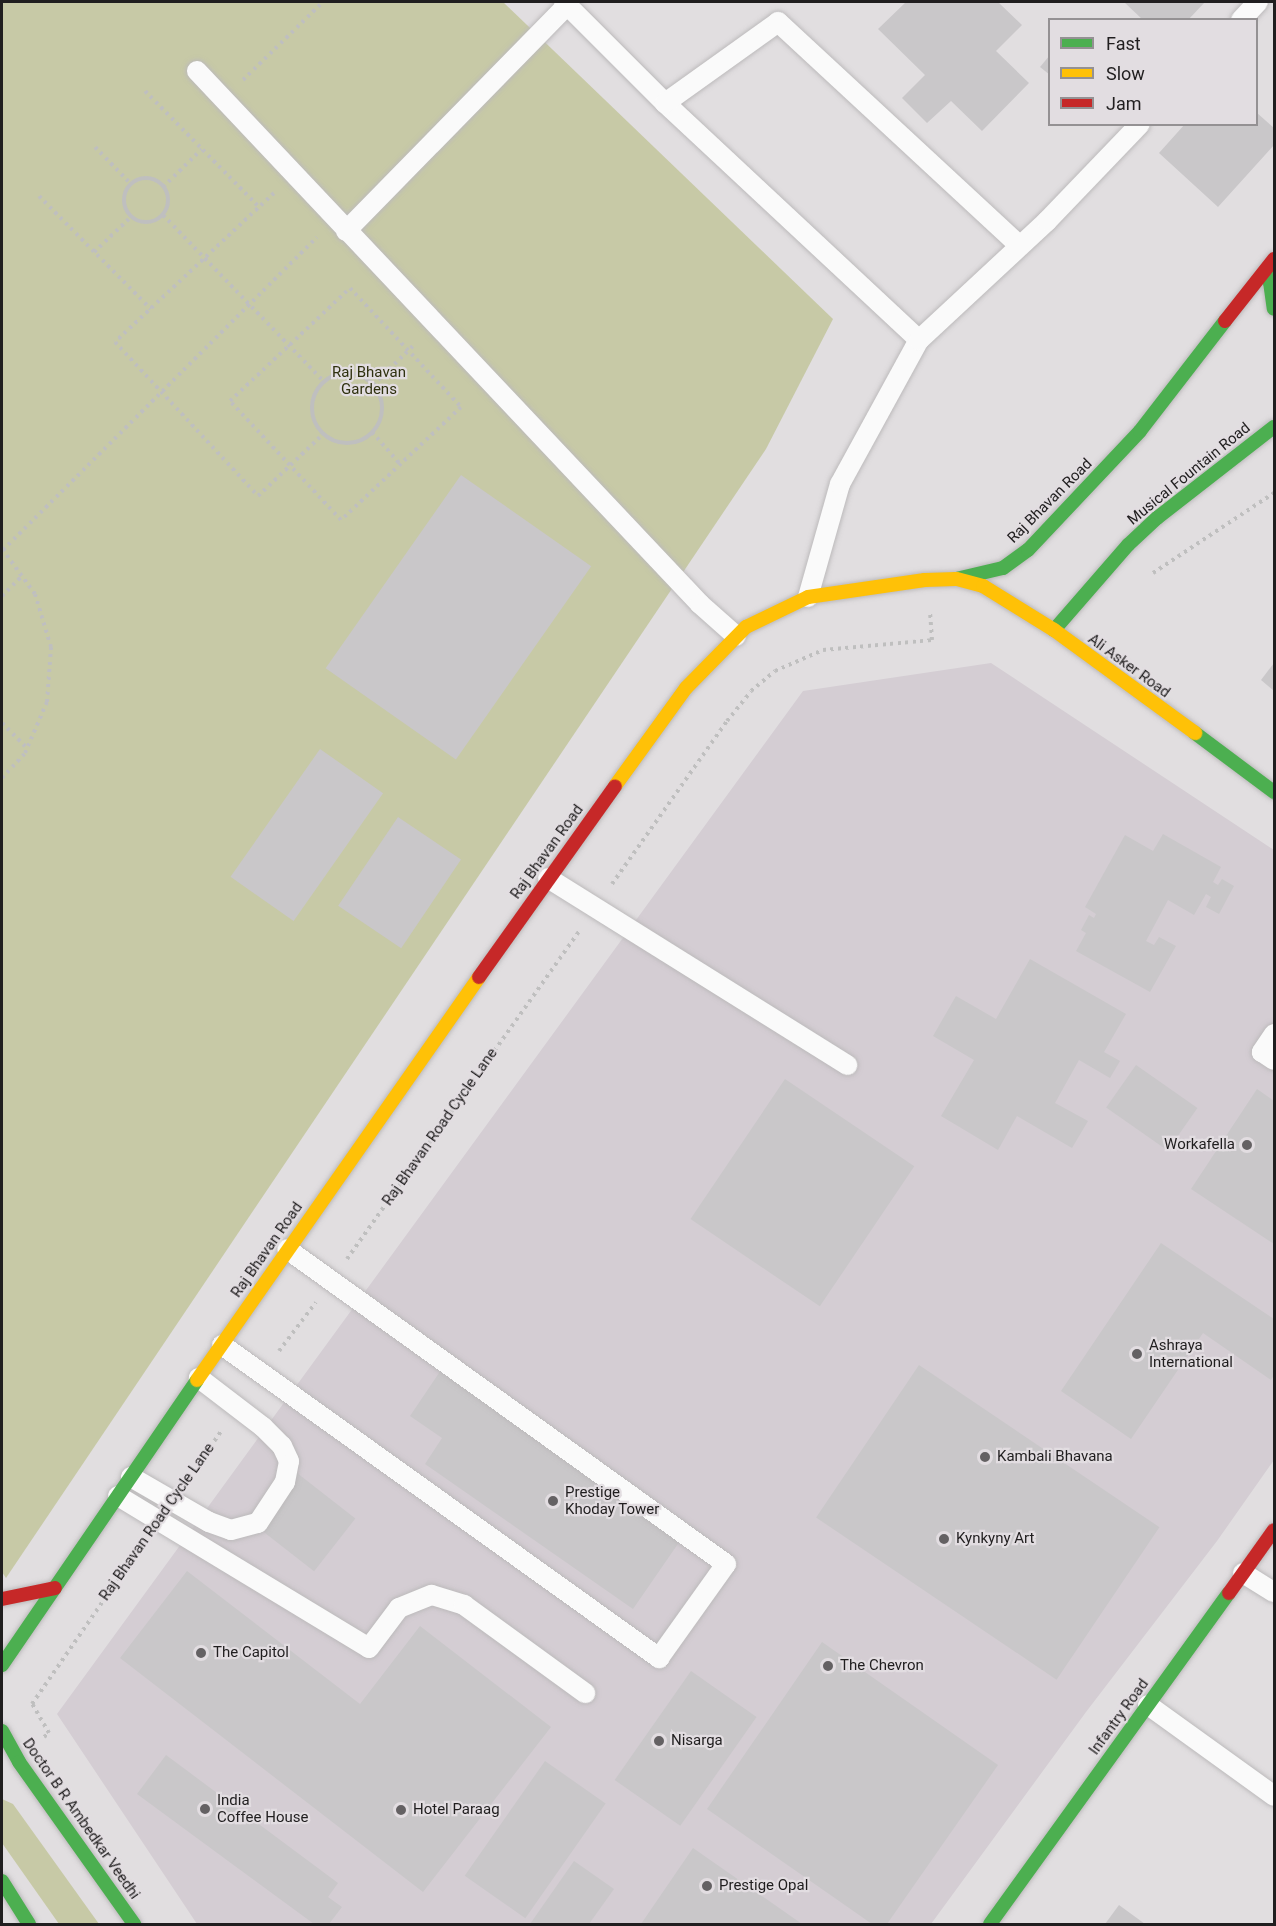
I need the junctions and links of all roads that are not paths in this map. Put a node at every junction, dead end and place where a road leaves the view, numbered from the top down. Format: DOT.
graph roads {
  1 [pos="1258,2"];
  2 [pos="566,3"];
  3 [pos="1243,18"];
  4 [pos="197,71"];
  5 [pos="665,103"];
  6 [pos="1138,126"];
  7 [pos="340,225"];
  8 [pos="1019,245"];
  9 [pos="1275,259"];
  10 [pos="1275,269"];
  11 [pos="1275,309"];
  12 [pos="920,340"];
  13 [pos="1275,427"];
  14 [pos="957,579"];
  15 [pos="807,597"];
  16 [pos="1054,630"];
  17 [pos="736,636"];
  18 [pos="1275,792"];
  19 [pos="548,878"];
  20 [pos="1275,1034"];
  21 [pos="1275,1060"];
  22 [pos="847,1065"];
  23 [pos="287,1249"];
  24 [pos="222,1345"];
  25 [pos="199,1378"];
  26 [pos="131,1477"];
  27 [pos="118,1496"];
  28 [pos="1275,1530"];
  29 [pos="1243,1574"];
  30 [pos="55,1588"];
  31 [pos="1275,1592"];
  32 [pos="2,1599"];
  33 [pos="2,1665"];
  34 [pos="585,1693"];
  35 [pos="1148,1705"];
  36 [pos="2,1731"];
  37 [pos="1275,1796"];
  38 [pos="2,1881"];
  39 [pos="29,1924"];
  40 [pos="134,1924"];
  41 [pos="990,1924"];
  1 -- 3 [label="lane"];
  2 -- 5 [label="lane"];
  2 -- 7 [label="lane"];
  4 -- 7 [label="lane"];
  5 -- 8 [label="lane"];
  5 -- 12 [label="lane"];
  6 -- 8 [label="lane"];
  7 -- 17 [label="lane"];
  8 -- 12 [label="lane"];
  9 -- 14 [label="main road, Raj Bhavan Road"];
  10 -- 11 [label="main road"];
  12 -- 15 [label="lane"];
  13 -- 16 [label="main road, Musical Fountain Road"];
  14 -- 15 [label="main road, Raj Bhavan Road"];
  14 -- 16 [label="main road, Ali Asker Road"];
  15 -- 17 [label="main road, Raj Bhavan Road"];
  16 -- 18 [label="main road, Ali Asker Road"];
  17 -- 19 [label="main road, Raj Bhavan Road"];
  19 -- 22 [label="lane"];
  19 -- 23 [label="main road, Raj Bhavan Road"];
  20 -- 21 [label="lane"];
  23 -- 24 [label="main road, Raj Bhavan Road"];
  23 -- 24 [label="lane"];
  24 -- 25 [label="main road, Raj Bhavan Road"];
  25 -- 26 [label="main road, Raj Bhavan Road"];
  25 -- 26 [label="lane"];
  26 -- 27 [label="main road, Raj Bhavan Road"];
  27 -- 30 [label="main road, Raj Bhavan Road"];
  27 -- 34 [label="lane"];
  28 -- 29 [label="main road, Infantry Road"];
  29 -- 31 [label="lane"];
  29 -- 35 [label="main road, Infantry Road"];
  30 -- 32 [label="main road"];
  30 -- 33 [label="main road, Raj Bhavan Road"];
  35 -- 37 [label="lane"];
  35 -- 41 [label="main road, Infantry Road"];
  36 -- 40 [label="main road, Doctor B R Ambedkar Veedhi"];
  38 -- 39 [label="main road"];
}
